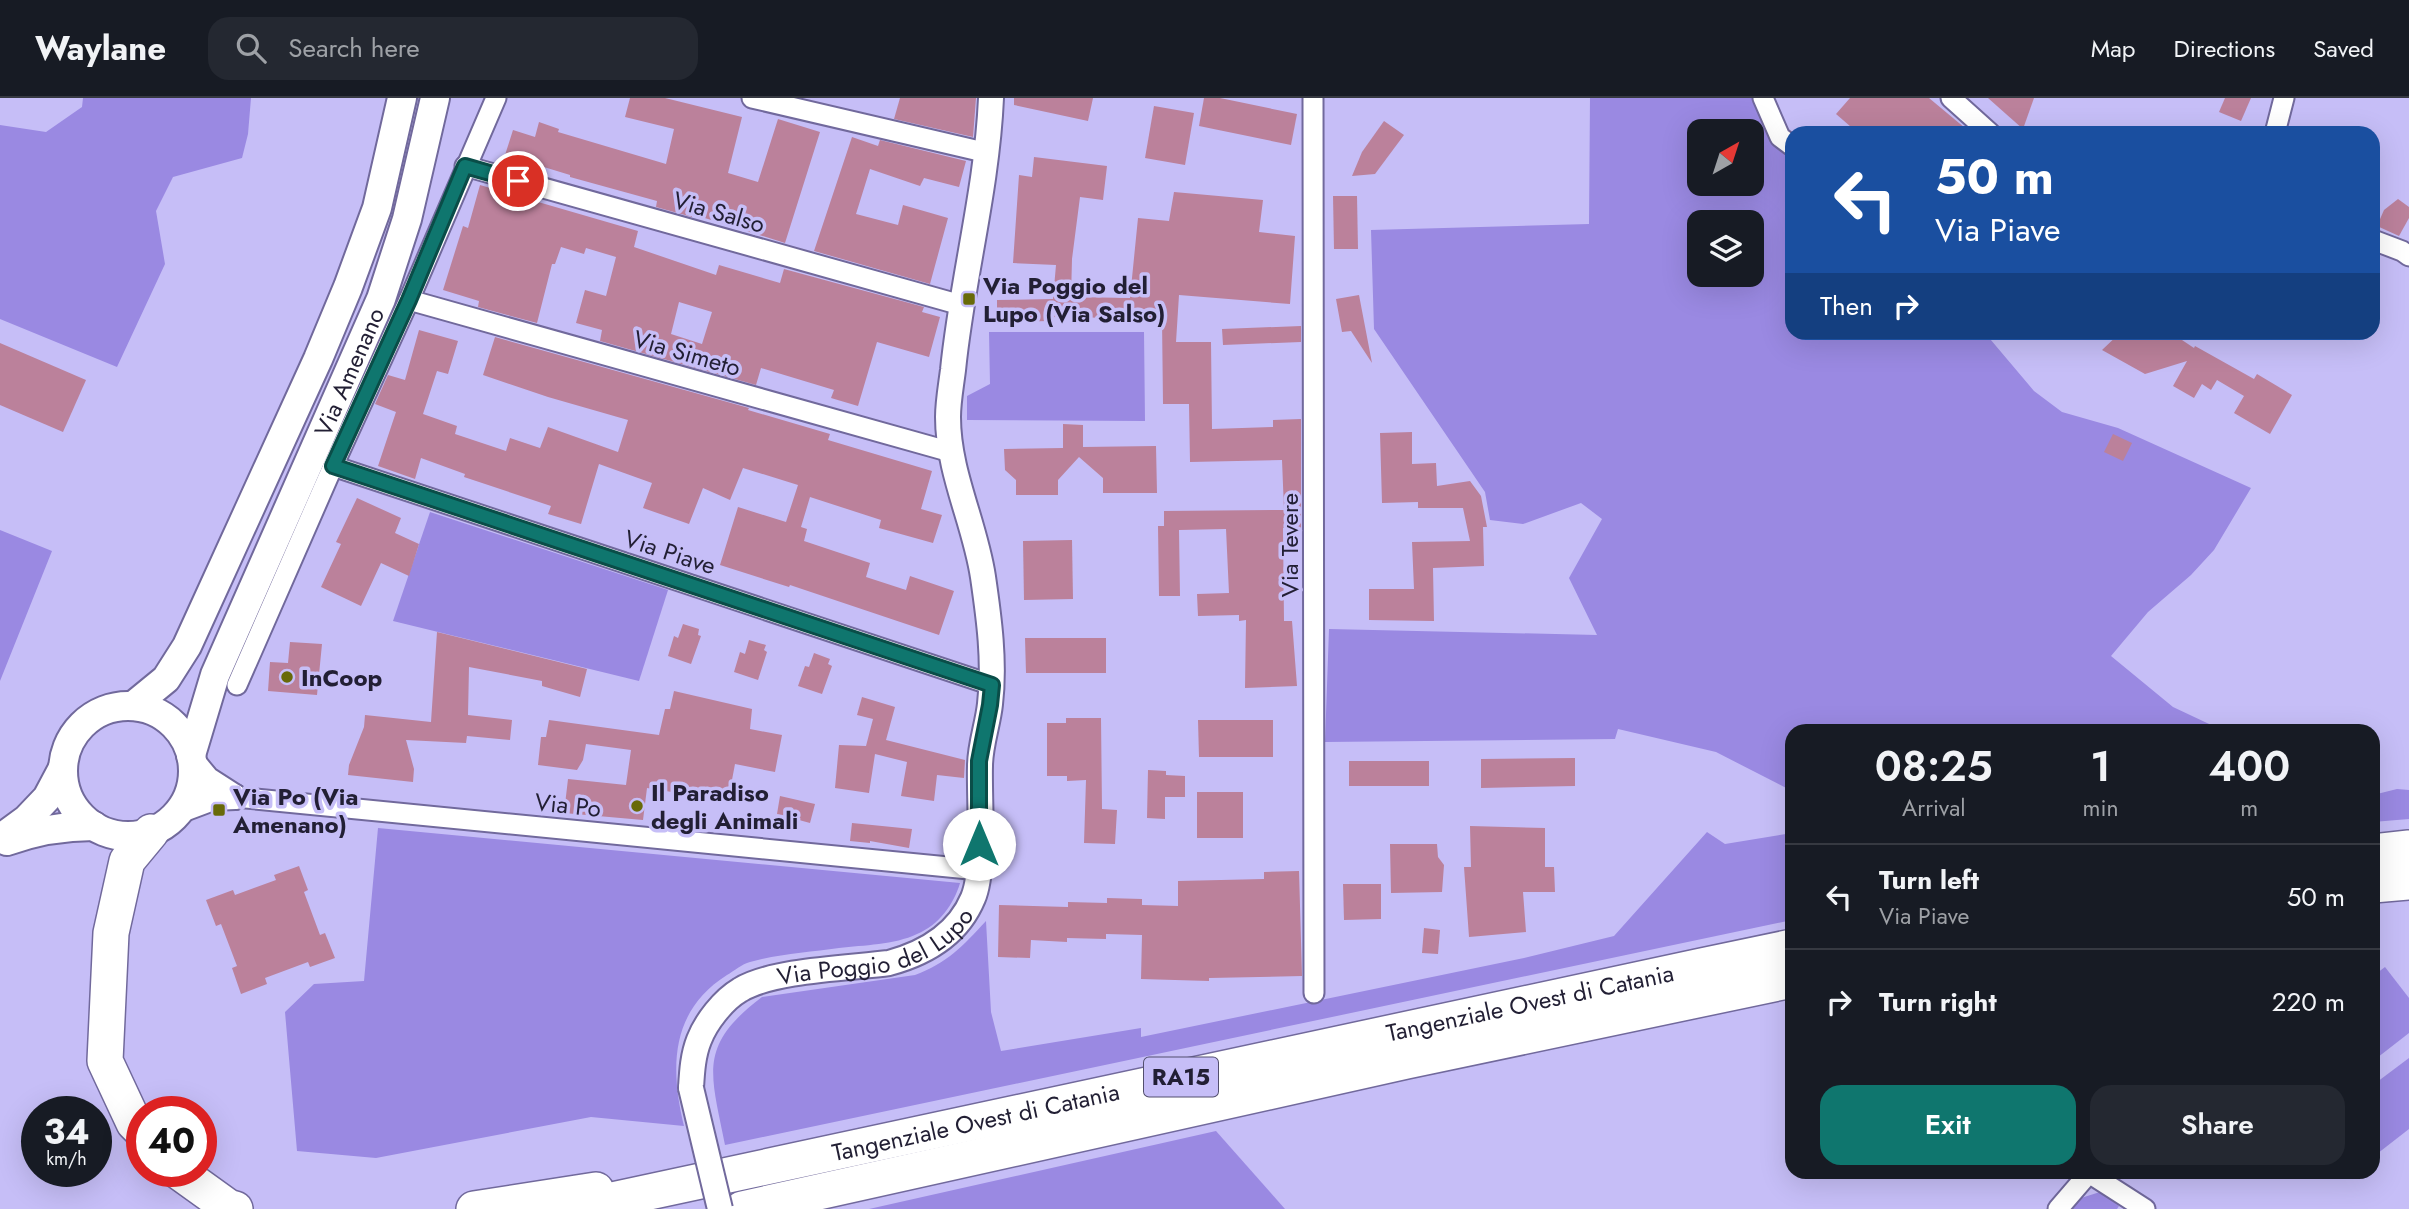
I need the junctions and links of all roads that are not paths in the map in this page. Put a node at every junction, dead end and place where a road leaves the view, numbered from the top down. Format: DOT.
graph roads {
  1 [pos="402,98"];
  2 [pos="435,98"];
  3 [pos="496,98"];
  4 [pos="752,98"];
  5 [pos="991,98"];
  6 [pos="1313,98"];
  7 [pos="1763,98"];
  8 [pos="1951,98"];
  9 [pos="2284,98"];
  10 [pos="1982,126"];
  11 [pos="2277,126"];
  12 [pos="1785,141"];
  13 [pos="988,153"];
  14 [pos="465,166"];
  15 [pos="2380,243"];
  16 [pos="2409,256"];
  17 [pos="409,300"];
  18 [pos="961,305"];
  19 [pos="951,452"];
  20 [pos="333,466"];
  21 [pos="237,685"];
  22 [pos="992,685"];
  23 [pos="133,706"];
  24 [pos="192,758"];
  25 [pos="63,768"];
  26 [pos="235,797"];
  27 [pos="181,810"];
  28 [pos="93,826"];
  29 [pos="151,832"];
  30 [pos="0,841"];
  31 [pos="2409,848"];
  32 [pos="2380,851"];
  33 [pos="979,870"];
  34 [pos="2409,882"];
  35 [pos="2380,884"];
  36 [pos="1785,948"];
  37 [pos="1785,981"];
  38 [pos="1314,993"];
  39 [pos="126,1106"];
  40 [pos="818,1156"];
  41 [pos="2084,1179"];
  42 [pos="2098,1179"];
  43 [pos="200,1187"];
  44 [pos="235,1209"];
  45 [pos="474,1209"];
  46 [pos="570,1209"];
  47 [pos="720,1209"];
  48 [pos="742,1209"];
  49 [pos="2058,1209"];
  50 [pos="2145,1209"];
  1 -- 23 [label="main road, Via Amenano"];
  2 -- 24 [label="main road, Via Amenano"];
  3 -- 14 [label="street"];
  4 -- 13 [label="street"];
  5 -- 13 [label="street, Via Poggio del Lupo"];
  6 -- 38 [label="street, Via Tevere"];
  7 -- 12 [label="street"];
  8 -- 10 [label="street"];
  9 -- 11 [label="street"];
  13 -- 18 [label="street, Via Poggio del Lupo"];
  14 -- 17 [label="street"];
  14 -- 18 [label="street, Via Salso"];
  15 -- 16 [label="street"];
  17 -- 19 [label="street, Via Simeto"];
  17 -- 20 [label="street"];
  18 -- 19 [label="street, Via Poggio del Lupo"];
  19 -- 22 [label="street, Via Poggio del Lupo"];
  20 -- 21 [label="street"];
  20 -- 22 [label="street, Via Piave"];
  22 -- 33 [label="street, Via Poggio del Lupo"];
  23 -- 24 [label="main road"];
  23 -- 25 [label="main road"];
  24 -- 26 [label="street"];
  24 -- 27 [label="main road"];
  25 -- 28 [label="main road"];
  25 -- 30 [label="main road"];
  26 -- 27 [label="street"];
  26 -- 33 [label="street, Via Po"];
  27 -- 29 [label="main road"];
  28 -- 29 [label="main road"];
  28 -- 30 [label="main road"];
  29 -- 39 [label="highway"];
  31 -- 32 [label="highway"];
  33 -- 47 [label="street, Via Poggio del Lupo, bridge"];
  34 -- 35 [label="highway"];
  36 -- 40 [label="highway, Tangenziale Ovest di Catania / RA15"];
  37 -- 48 [label="highway, Tangenziale Ovest di Catania / RA15"];
  40 -- 45 [label="highway"];
  40 -- 46 [label="highway, Tangenziale Ovest di Catania / RA15"];
  41 -- 49 [label="street"];
  42 -- 50 [label="street"];
  43 -- 44 [label="highway"];
}
